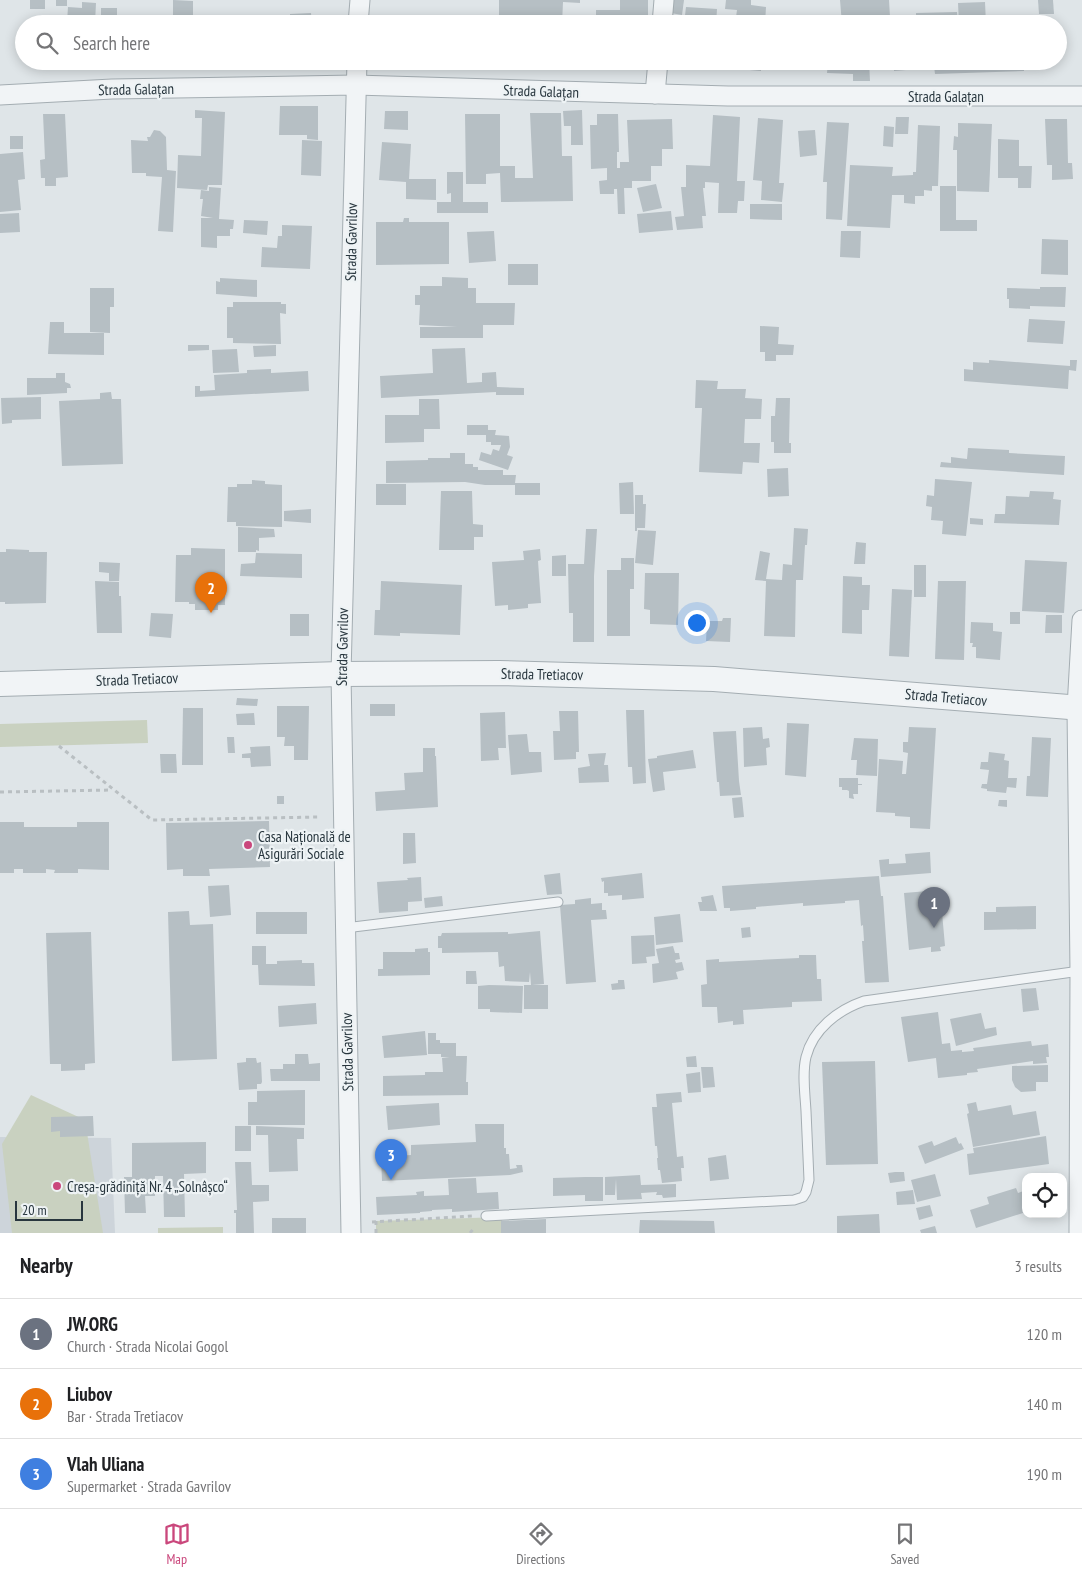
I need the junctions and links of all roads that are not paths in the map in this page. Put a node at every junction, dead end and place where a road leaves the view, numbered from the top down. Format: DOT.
graph roads {
  1 [pos="360,0"];
  2 [pos="664,0"];
  3 [pos="359,15"];
  4 [pos="663,15"];
  5 [pos="356,70"];
  6 [pos="657,70"];
  7 [pos="355,85"];
  8 [pos="655,94"];
  9 [pos="0,95"];
  10 [pos="1082,96"];
  11 [pos="1082,620"];
  12 [pos="341,674"];
  13 [pos="0,684"];
  14 [pos="1079,708"];
  15 [pos="558,902"];
  16 [pos="345,928"];
  17 [pos="1080,971"];
  18 [pos="486,1216"];
  19 [pos="350,1228"];
  20 [pos="1079,1233"];
  1 -- 3 [label="street"];
  2 -- 4 [label="street"];
  5 -- 7 [label="street, Strada Gavrilov"];
  6 -- 8 [label="street"];
  7 -- 8 [label="street, Strada Galațan"];
  7 -- 9 [label="street, Strada Galațan"];
  7 -- 12 [label="street, Strada Gavrilov"];
  8 -- 10 [label="street, Strada Galațan"];
  11 -- 14 [label="street"];
  12 -- 13 [label="street, Strada Tretiacov"];
  12 -- 14 [label="street, Strada Tretiacov"];
  12 -- 16 [label="street, Strada Gavrilov"];
  14 -- 17 [label="street"];
  15 -- 16 [label="lane"];
  16 -- 19 [label="street, Strada Gavrilov"];
  17 -- 18 [label="lane"];
  17 -- 20 [label="street"];
}
